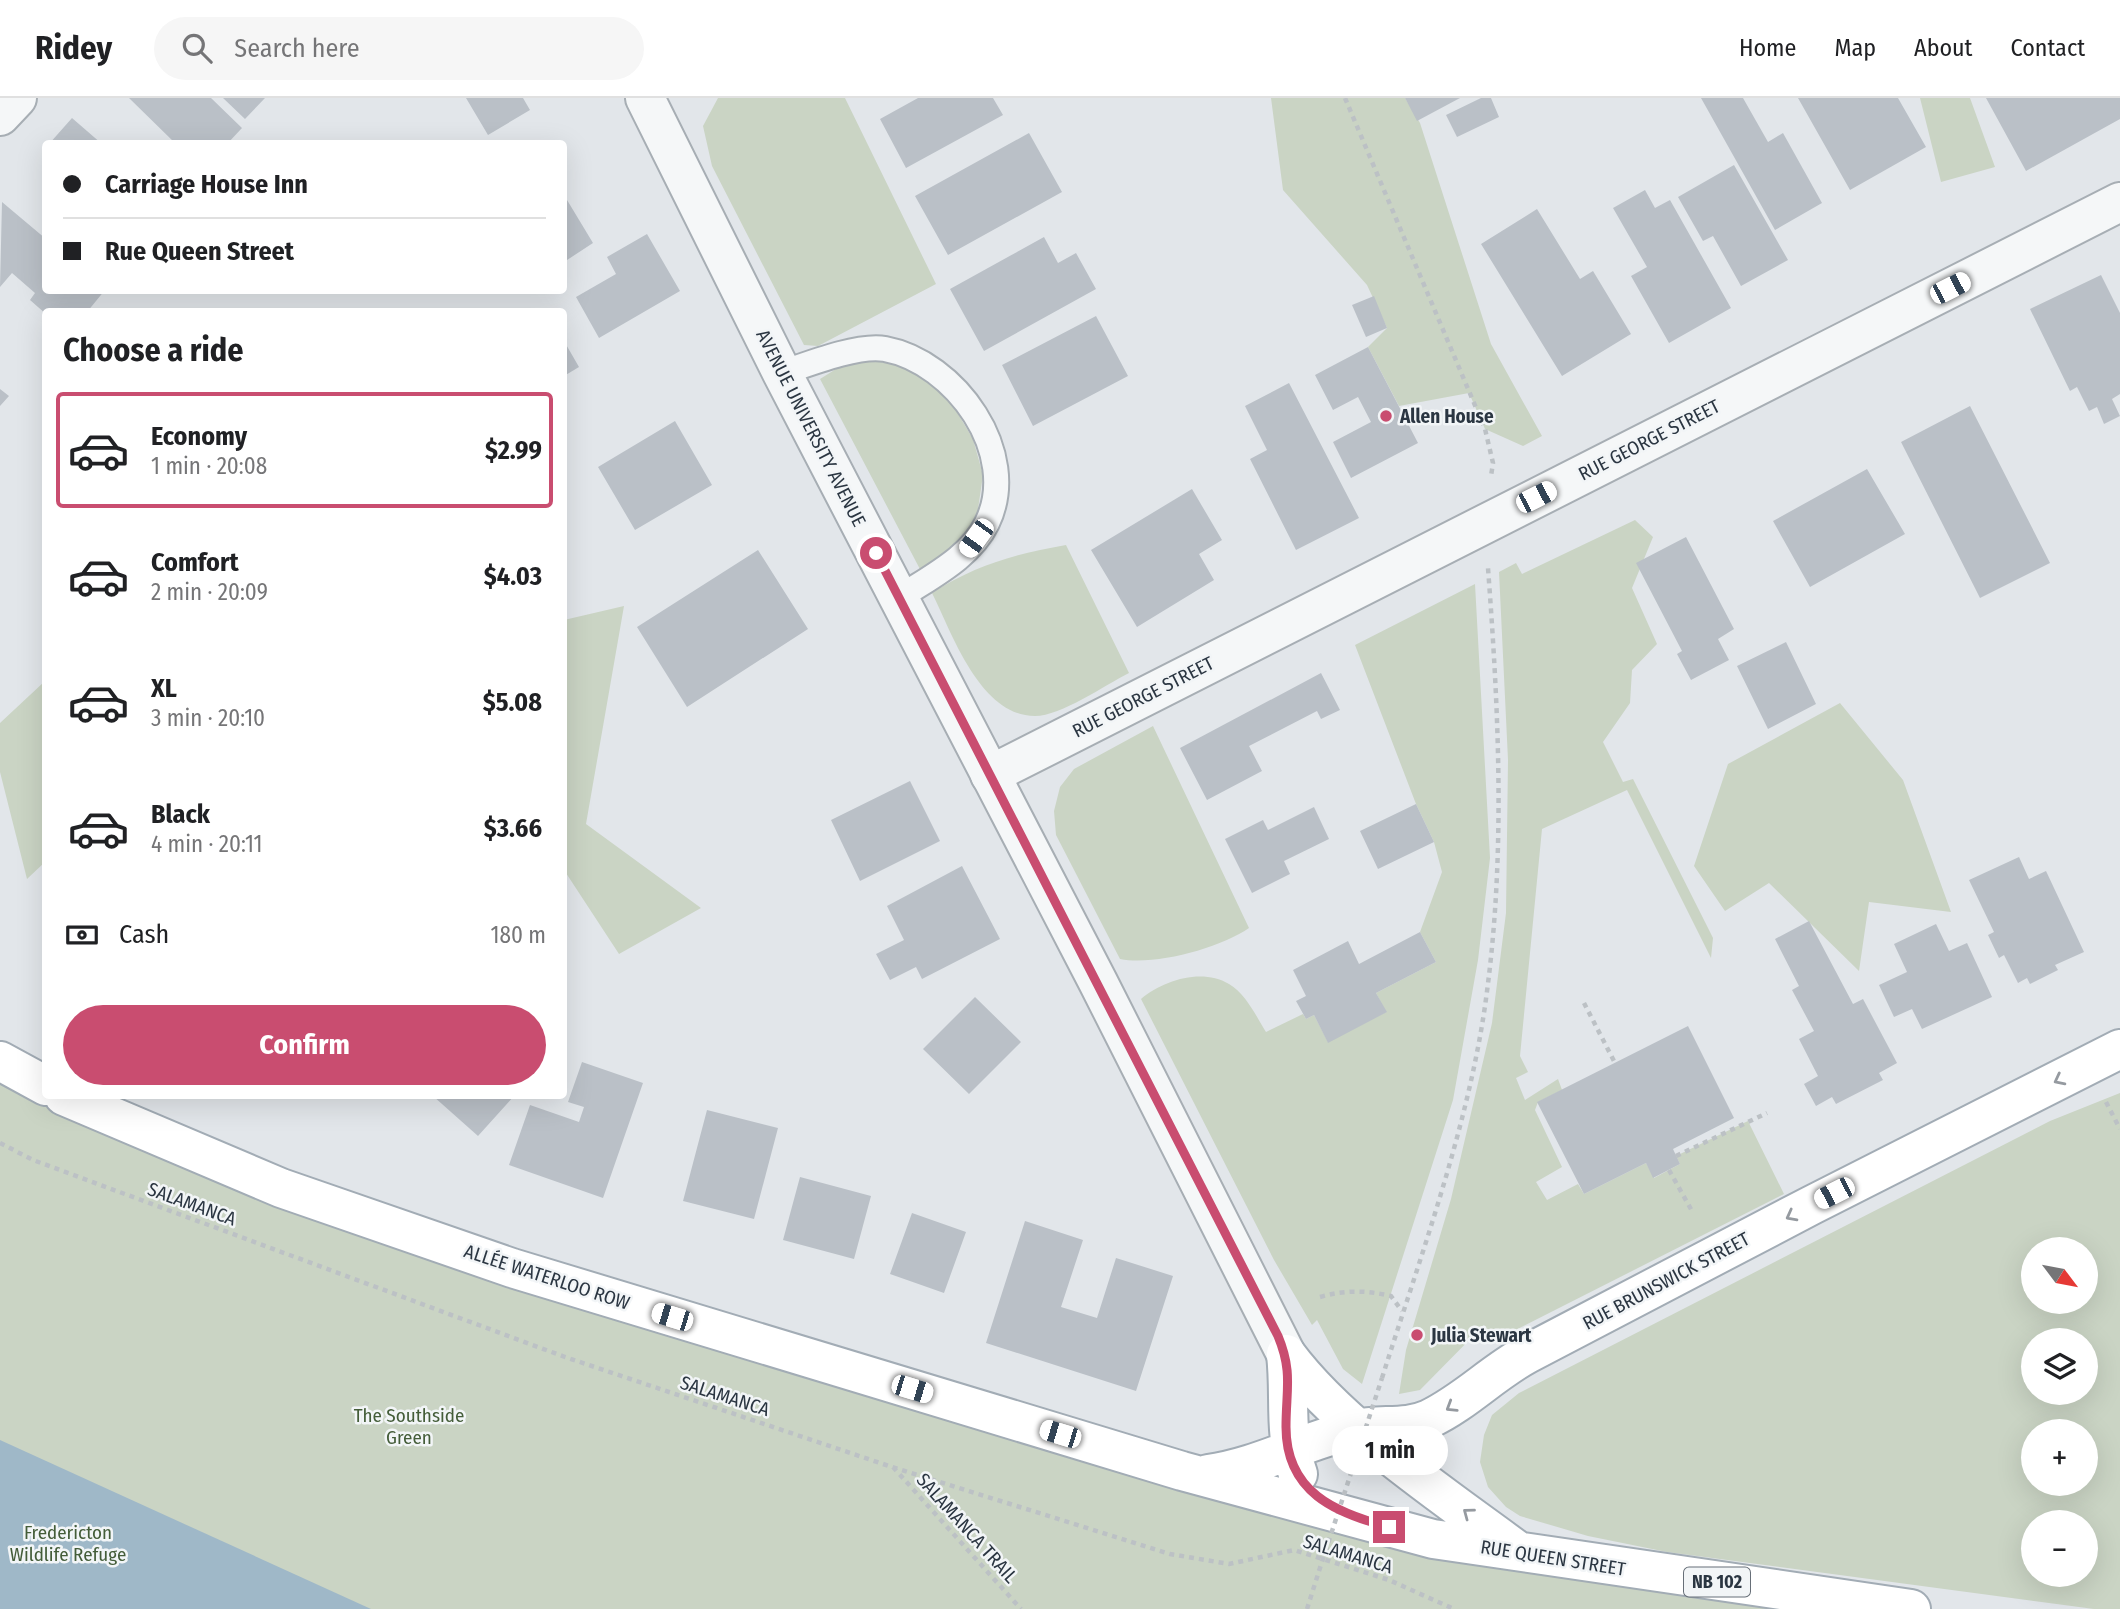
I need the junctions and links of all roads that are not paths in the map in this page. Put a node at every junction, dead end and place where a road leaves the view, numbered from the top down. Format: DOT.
graph roads {
  1 [pos="17,98"];
  2 [pos="645,98"];
  3 [pos="0,116"];
  4 [pos="2120,202"];
  5 [pos="782,373"];
  6 [pos="899,598"];
  7 [pos="990,775"];
  8 [pos="2120,1049"];
  9 [pos="0,1061"];
  10 [pos="42,1084"];
  11 [pos="71,1099"];
  12 [pos="1288,1372"];
  13 [pos="1359,1428"];
  14 [pos="1290,1452"];
  15 [pos="1203,1475"];
  16 [pos="1346,1516"];
  17 [pos="1522,1554"];
  18 [pos="1911,1609"];
  1 -- 3 [label="street"];
  2 -- 5 [label="street, AVENUE UNIVERSITY AVENUE"];
  4 -- 7 [label="street, RUE GEORGE STREET"];
  5 -- 6 [label="street, AVENUE UNIVERSITY AVENUE"];
  5 -- 6 [label="lane"];
  6 -- 7 [label="street, AVENUE UNIVERSITY AVENUE"];
  7 -- 12 [label="street, AVENUE UNIVERSITY AVENUE"];
  8 -- 13 [label="main road, RUE BRUNSWICK STREET / NB 102, one-way"];
  9 -- 10 [label="main road"];
  11 -- 15 [label="main road, ALLÉE WATERLOO ROW / NB 102"];
  12 -- 13 [label="main road"];
  12 -- 14 [label="main road"];
  12 -- 15 [label="main road"];
  13 -- 14 [label="main road, RUE BRUNSWICK STREET / NB 102"];
  17 -- 13 [label="main road, one-way"];
  14 -- 15 [label="main road, RUE BRUNSWICK STREET / NB 102"];
  14 -- 16 [label="main road"];
  15 -- 16 [label="main road, RUE QUEEN STREET / NB 102"];
  16 -- 17 [label="main road, RUE QUEEN STREET / NB 102"];
  17 -- 18 [label="main road, RUE QUEEN STREET / NB 102"];
}
